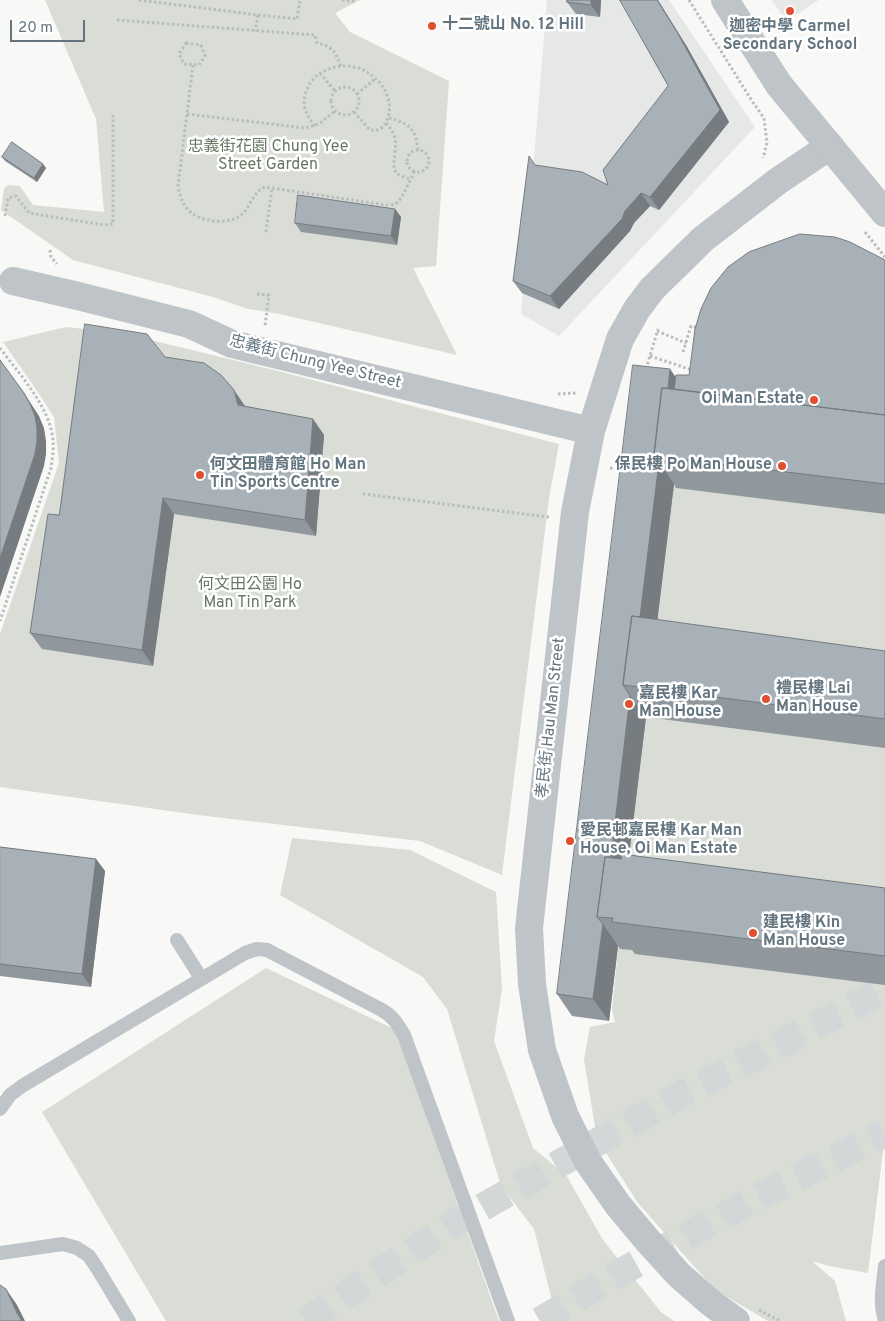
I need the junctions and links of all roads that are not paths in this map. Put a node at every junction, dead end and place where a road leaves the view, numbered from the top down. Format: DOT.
graph roads {
  1 [pos="724,0"];
  2 [pos="830,146"];
  3 [pos="885,213"];
  4 [pos="13,281"];
  5 [pos="590,431"];
  6 [pos="177,940"];
  7 [pos="201,978"];
  8 [pos="0,1109"];
  9 [pos="0,1253"];
  10 [pos="885,1266"];
  11 [pos="747,1315"];
  12 [pos="885,1320"];
  13 [pos="129,1321"];
  14 [pos="508,1321"];
  1 -- 2 [label="street"];
  2 -- 3 [label="street"];
  2 -- 5 [label="street, 孝民街 Hau Man Street"];
  4 -- 5 [label="street, 忠義街 Chung Yee Street"];
  5 -- 11 [label="street, 孝民街 Hau Man Street"];
  6 -- 7 [label="lane"];
  7 -- 8 [label="lane"];
  7 -- 14 [label="lane"];
  9 -- 13 [label="lane"];
  10 -- 12 [label="lane"];
}
